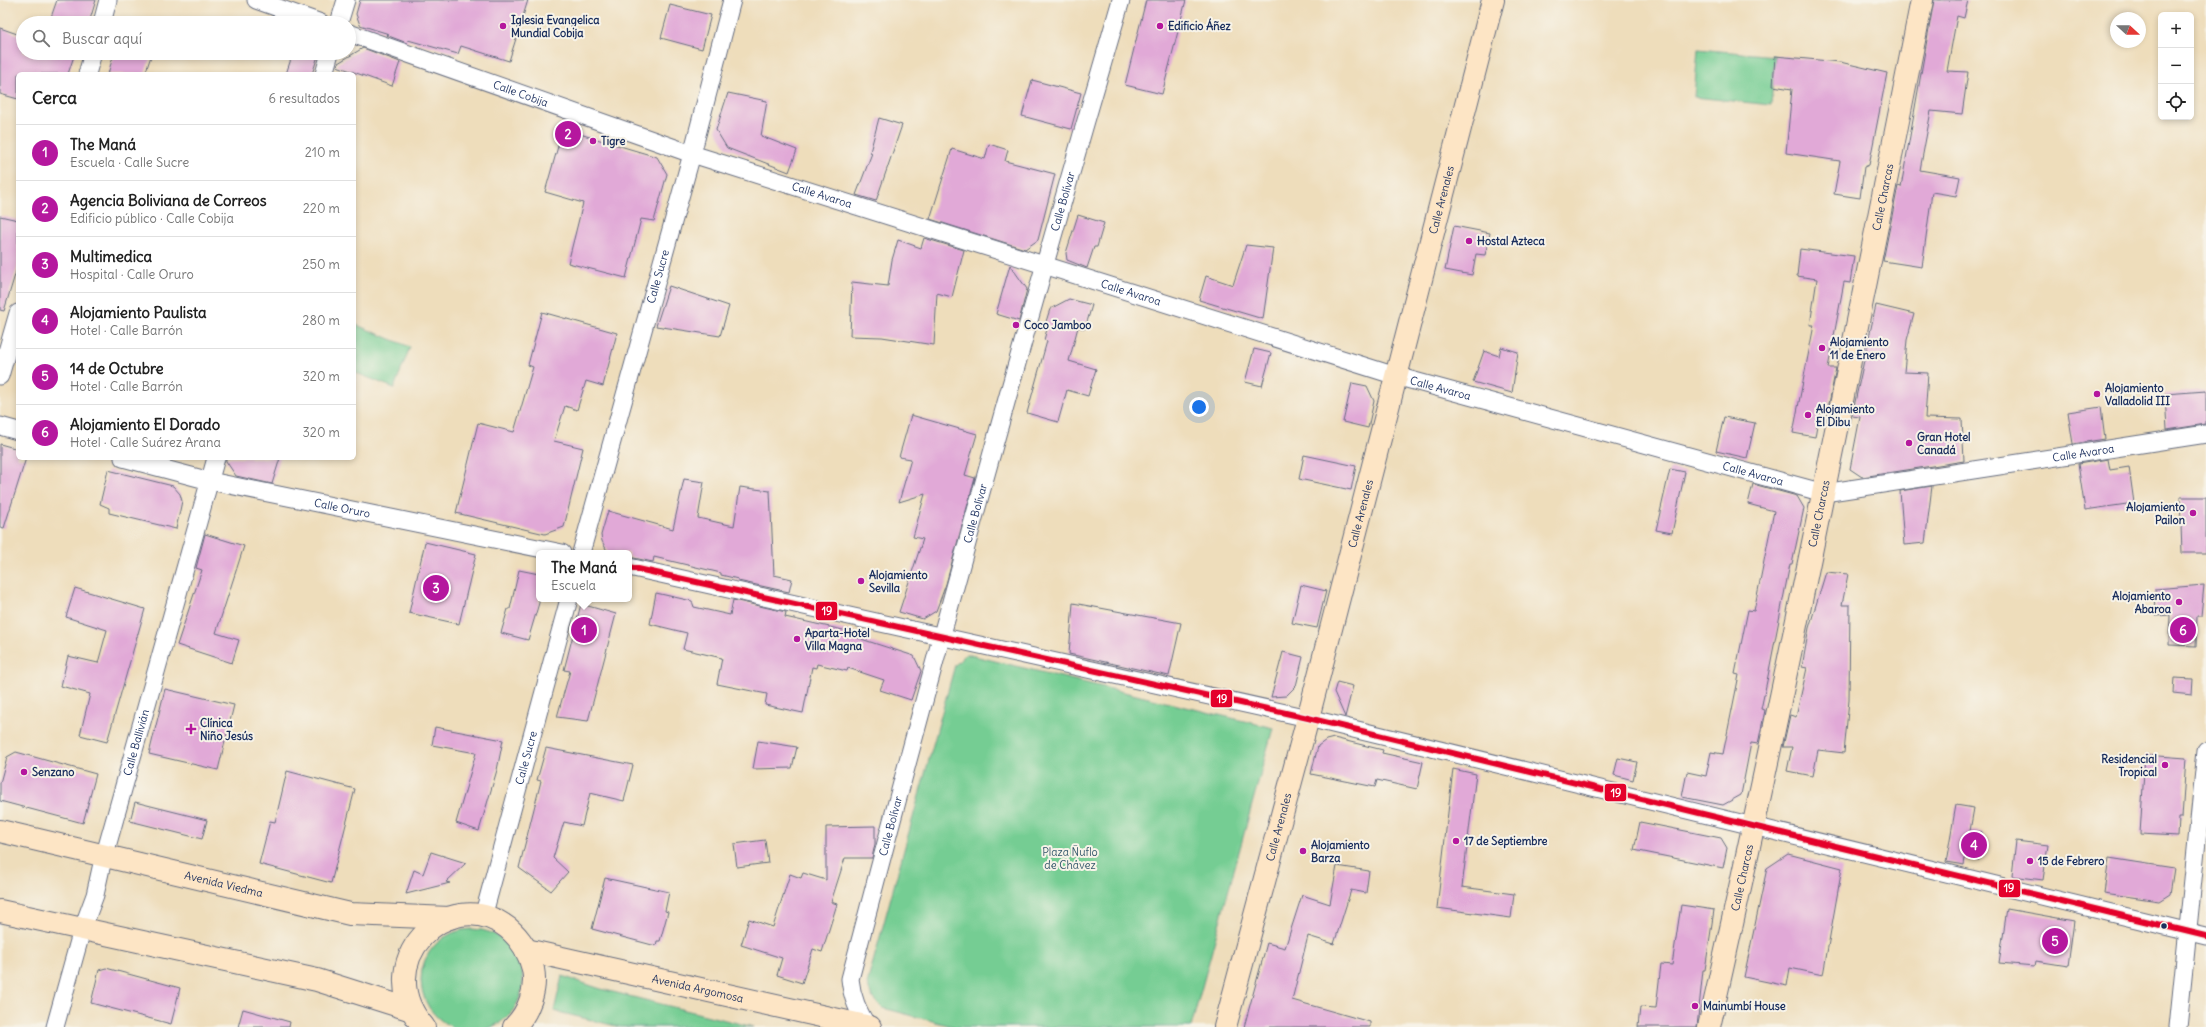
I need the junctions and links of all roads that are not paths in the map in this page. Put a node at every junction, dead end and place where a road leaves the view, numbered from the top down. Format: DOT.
graph roads {
  1 [pos="108,0"];
  2 [pos="256,0"];
  3 [pos="346,0"];
  4 [pos="732,0"];
  5 [pos="1121,0"];
  6 [pos="1493,0"];
  7 [pos="1922,0"];
  8 [pos="104,16"];
  9 [pos="301,16"];
  10 [pos="341,16"];
  11 [pos="356,35"];
  12 [pos="91,60"];
  13 [pos="328,60"];
  14 [pos="88,72"];
  15 [pos="325,72"];
  16 [pos="692,154"];
  17 [pos="1044,264"];
  18 [pos="16,320"];
  19 [pos="0,376"];
  20 [pos="1396,376"];
  21 [pos="0,426"];
  22 [pos="16,430"];
  23 [pos="2206,434"];
  24 [pos="131,460"];
  25 [pos="215,460"];
  26 [pos="210,481"];
  27 [pos="1824,493"];
  28 [pos="547,550"];
  29 [pos="582,550"];
  30 [pos="632,568"];
  31 [pos="568,602"];
  32 [pos="940,636"];
  33 [pos="1308,718"];
  34 [pos="2206,751"];
  35 [pos="1755,826"];
  36 [pos="0,831"];
  37 [pos="104,857"];
  38 [pos="0,911"];
  39 [pos="483,917"];
  40 [pos="450,918"];
  41 [pos="82,930"];
  42 [pos="2187,933"];
  43 [pos="2206,936"];
  44 [pos="526,950"];
  45 [pos="418,1021"];
  46 [pos="55,1027"];
  47 [pos="514,1027"];
  48 [pos="869,1027"];
  49 [pos="1225,1027"];
  50 [pos="1709,1027"];
  51 [pos="2178,1027"];
  1 -- 8 [label="street"];
  2 -- 9 [label="street"];
  3 -- 10 [label="street"];
  4 -- 16 [label="street, Calle Sucre"];
  5 -- 17 [label="street, Calle Bolívar"];
  6 -- 20 [label="street, Calle Arenales"];
  7 -- 27 [label="street, Calle Charcas"];
  11 -- 16 [label="street, Calle Cobija"];
  12 -- 14 [label="street"];
  13 -- 15 [label="street"];
  16 -- 17 [label="street, Calle Avaroa"];
  16 -- 29 [label="street, Calle Sucre"];
  17 -- 20 [label="street, Calle Avaroa"];
  17 -- 32 [label="street, Calle Bolívar"];
  18 -- 19 [label="street"];
  20 -- 27 [label="street, Calle Avaroa"];
  20 -- 33 [label="street, Calle Arenales"];
  21 -- 22 [label="street"];
  23 -- 27 [label="street, Calle Avaroa"];
  24 -- 26 [label="street, Calle Oruro"];
  25 -- 26 [label="street, Calle Ballivián"];
  26 -- 28 [label="street, Calle Oruro"];
  26 -- 37 [label="street, Calle Ballivián"];
  27 -- 35 [label="street, Calle Charcas"];
  30 -- 32 [label="street"];
  31 -- 39 [label="street, Calle Sucre"];
  32 -- 33 [label="street"];
  32 -- 48 [label="street, Calle Bolívar"];
  33 -- 35 [label="street"];
  33 -- 49 [label="street, Calle Arenales"];
  34 -- 42 [label="street"];
  35 -- 42 [label="street"];
  35 -- 50 [label="street, Calle Charcas"];
  36 -- 37 [label="street, Avenida Viedma"];
  37 -- 40 [label="street, Avenida Viedma"];
  37 -- 41 [label="street, Calle Ballivián"];
  38 -- 41 [label="street"];
  39 -- 40 [label="street, Avenida Viedma"];
  39 -- 44 [label="street"];
  40 -- 45 [label="street"];
  41 -- 45 [label="street"];
  41 -- 46 [label="street, Calle Ballivián"];
  42 -- 43 [label="street"];
  42 -- 51 [label="street"];
  44 -- 47 [label="street"];
  44 -- 48 [label="street, Avenida Argomosa"];
}
